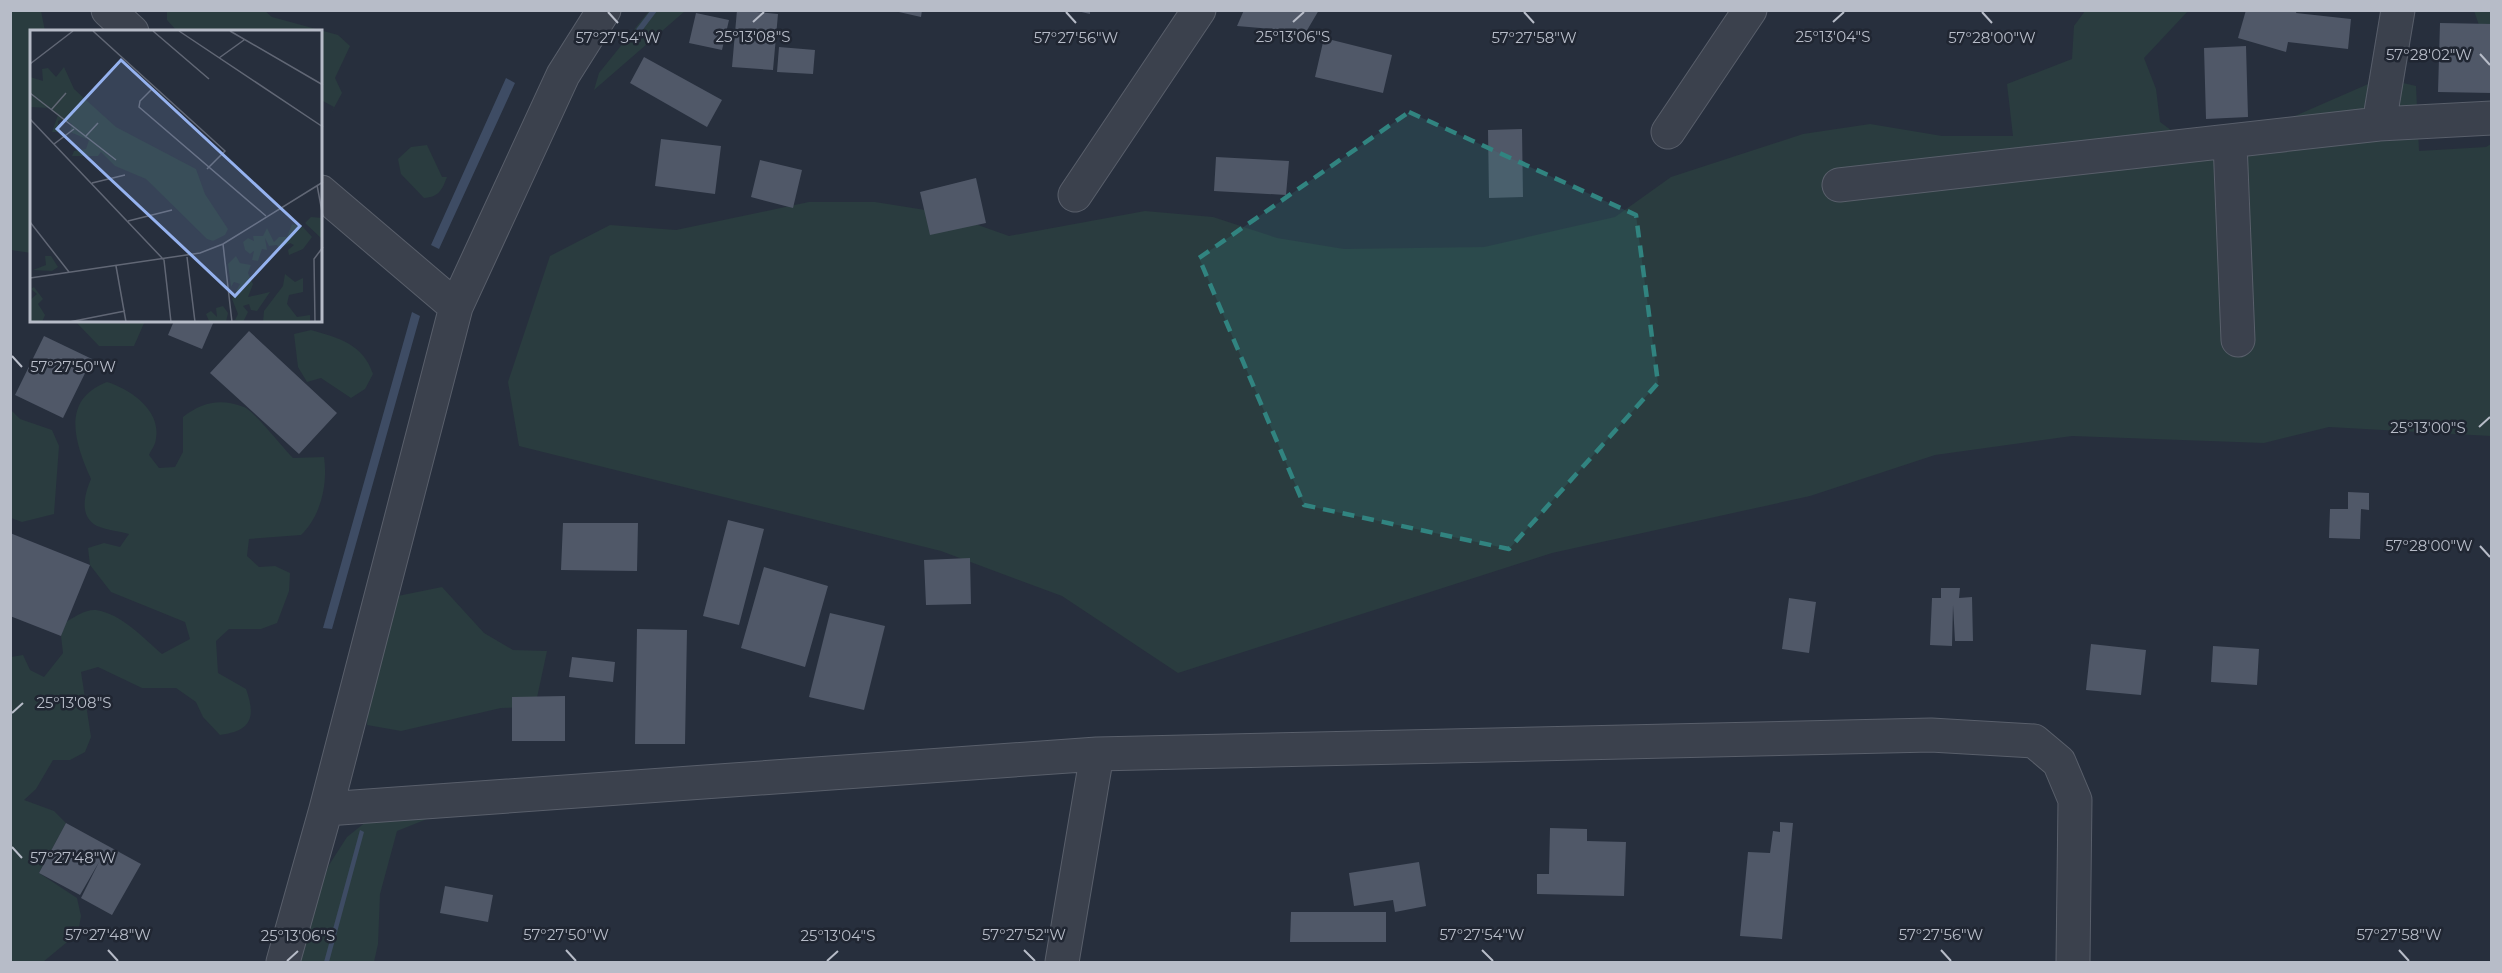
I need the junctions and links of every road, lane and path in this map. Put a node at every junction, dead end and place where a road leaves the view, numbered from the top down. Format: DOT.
graph roads {
  1 [pos="108,10"];
  2 [pos="604,10"];
  3 [pos="1199,10"];
  4 [pos="1750,10"];
  5 [pos="2398,10"];
  6 [pos="130,30"];
  7 [pos="2492,118"];
  8 [pos="2379,124"];
  9 [pos="1668,132"];
  10 [pos="2230,141"];
  11 [pos="1839,185"];
  12 [pos="322,193"];
  13 [pos="1075,195"];
  14 [pos="456,307"];
  15 [pos="2238,340"];
  16 [pos="1097,754"];
  17 [pos="326,809"];
  18 [pos="283,963"];
  19 [pos="1062,963"];
  20 [pos="2073,963"];
  1 -- 6 [label="street"];
  2 -- 14 [label="street"];
  3 -- 13 [label="street"];
  4 -- 9 [label="street"];
  5 -- 8 [label="street"];
  7 -- 8 [label="street"];
  8 -- 10 [label="street"];
  10 -- 11 [label="street"];
  10 -- 15 [label="street"];
  12 -- 14 [label="street"];
  14 -- 17 [label="street"];
  16 -- 17 [label="street"];
  16 -- 19 [label="street"];
  16 -- 20 [label="street"];
  17 -- 18 [label="street"];
}
